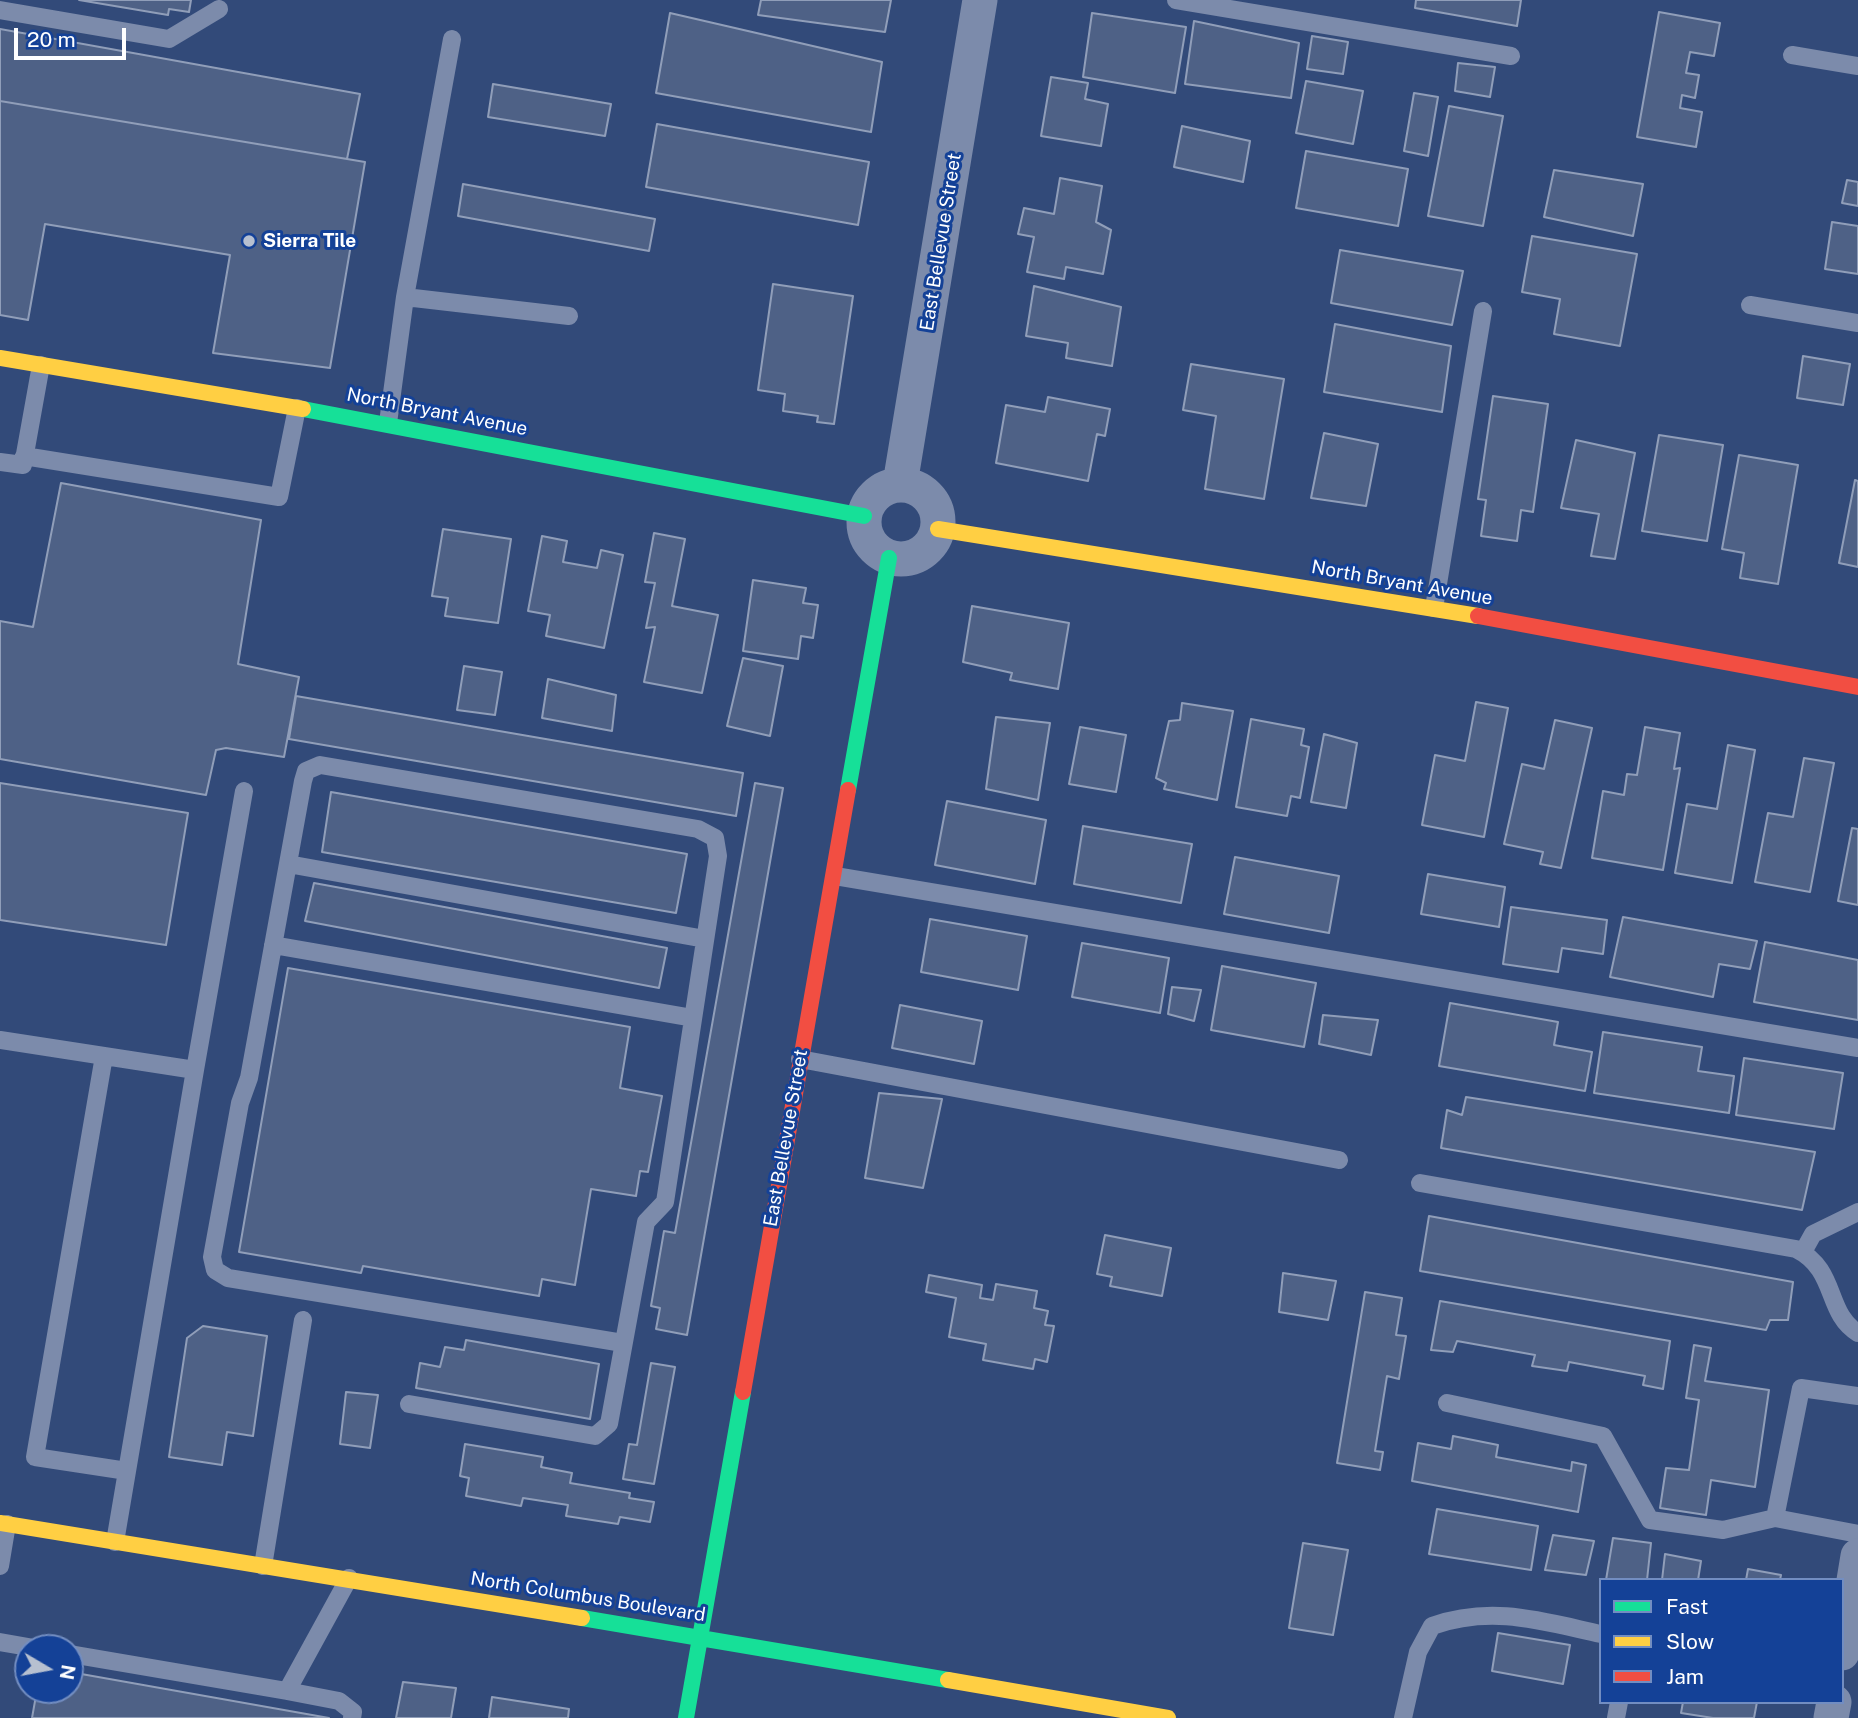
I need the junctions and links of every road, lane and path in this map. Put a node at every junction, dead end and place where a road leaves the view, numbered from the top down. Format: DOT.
graph roads {
  1 [pos="980,0"];
  2 [pos="1176,0"];
  3 [pos="219,9"];
  4 [pos="0,10"];
  5 [pos="452,39"];
  6 [pos="1792,55"];
  7 [pos="1511,56"];
  8 [pos="1858,66"];
  9 [pos="405,297"];
  10 [pos="1750,305"];
  11 [pos="1483,311"];
  12 [pos="569,316"];
  13 [pos="1858,323"];
  14 [pos="0,358"];
  15 [pos="41,365"];
  16 [pos="297,408"];
  17 [pos="388,423"];
  18 [pos="24,456"];
  19 [pos="0,462"];
  20 [pos="900,484"];
  21 [pos="864,516"];
  22 [pos="938,529"];
  23 [pos="889,558"];
  24 [pos="1434,608"];
  25 [pos="1858,687"];
  26 [pos="244,791"];
  27 [pos="288,864"];
  28 [pos="835,876"];
  29 [pos="705,939"];
  30 [pos="273,946"];
  31 [pos="693,1018"];
  32 [pos="0,1040"];
  33 [pos="1858,1048"];
  34 [pos="104,1056"];
  35 [pos="800,1059"];
  36 [pos="195,1070"];
  37 [pos="1339,1160"];
  38 [pos="1420,1183"];
  39 [pos="1858,1212"];
  40 [pos="1802,1252"];
  41 [pos="303,1320"];
  42 [pos="1858,1333"];
  43 [pos="623,1343"];
  44 [pos="1858,1396"];
  45 [pos="1447,1403"];
  46 [pos="408,1404"];
  47 [pos="127,1471"];
  48 [pos="1775,1518"];
  49 [pos="3,1523"];
  50 [pos="1858,1534"];
  51 [pos="115,1542"];
  52 [pos="1858,1556"];
  53 [pos="0,1566"];
  54 [pos="263,1566"];
  55 [pos="349,1578"];
  56 [pos="1855,1596"];
  57 [pos="1599,1634"];
  58 [pos="700,1637"];
  59 [pos="1844,1644"];
  60 [pos="84,1656"];
  61 [pos="286,1691"];
  62 [pos="1063,1709"];
  63 [pos="352,1718"];
  64 [pos="686,1718"];
  65 [pos="1168,1718"];
  66 [pos="1404,1718"];
  1 -- 20 [label="street, East Bellevue Street"];
  2 -- 7 [label="lane"];
  3 -- 4 [label="lane"];
  5 -- 9 [label="lane"];
  6 -- 8 [label="lane"];
  9 -- 12 [label="lane"];
  9 -- 17 [label="lane"];
  10 -- 13 [label="lane"];
  11 -- 24 [label="lane"];
  14 -- 15 [label="street, North Bryant Avenue"];
  15 -- 16 [label="street, North Bryant Avenue"];
  15 -- 18 [label="lane"];
  16 -- 17 [label="street, North Bryant Avenue"];
  16 -- 18 [label="lane"];
  17 -- 21 [label="street, North Bryant Avenue"];
  18 -- 19 [label="lane"];
  20 -- 21 [label="street"];
  20 -- 22 [label="street"];
  21 -- 23 [label="street"];
  22 -- 23 [label="street"];
  22 -- 24 [label="street, North Bryant Avenue"];
  23 -- 28 [label="street, East Bellevue Street"];
  24 -- 25 [label="street, North Bryant Avenue"];
  26 -- 36 [label="lane"];
  27 -- 29 [label="lane"];
  27 -- 29 [label="lane"];
  27 -- 30 [label="lane"];
  28 -- 33 [label="lane"];
  28 -- 35 [label="street, East Bellevue Street"];
  29 -- 31 [label="lane"];
  30 -- 31 [label="lane"];
  30 -- 43 [label="lane"];
  31 -- 43 [label="lane"];
  32 -- 34 [label="lane"];
  34 -- 36 [label="lane"];
  34 -- 47 [label="lane"];
  35 -- 37 [label="lane"];
  35 -- 58 [label="street, East Bellevue Street"];
  36 -- 47 [label="lane"];
  38 -- 40 [label="lane"];
  39 -- 40 [label="lane"];
  40 -- 42 [label="lane"];
  41 -- 54 [label="lane"];
  43 -- 46 [label="lane"];
  44 -- 48 [label="lane"];
  45 -- 48 [label="lane"];
  47 -- 51 [label="lane"];
  48 -- 50 [label="lane"];
  49 -- 51 [label="street, North Columbus Boulevard"];
  49 -- 53 [label="lane"];
  51 -- 54 [label="street, North Columbus Boulevard"];
  52 -- 56 [label="street"];
  54 -- 55 [label="street, North Columbus Boulevard"];
  55 -- 58 [label="street, North Columbus Boulevard"];
  55 -- 61 [label="lane"];
  56 -- 59 [label="street"];
  57 -- 66 [label="lane"];
  58 -- 62 [label="street, North Columbus Boulevard"];
  58 -- 64 [label="street, East Bellevue Street"];
  60 -- 61 [label="lane"];
  61 -- 63 [label="lane"];
  62 -- 65 [label="street, North Columbus Boulevard"];
}
